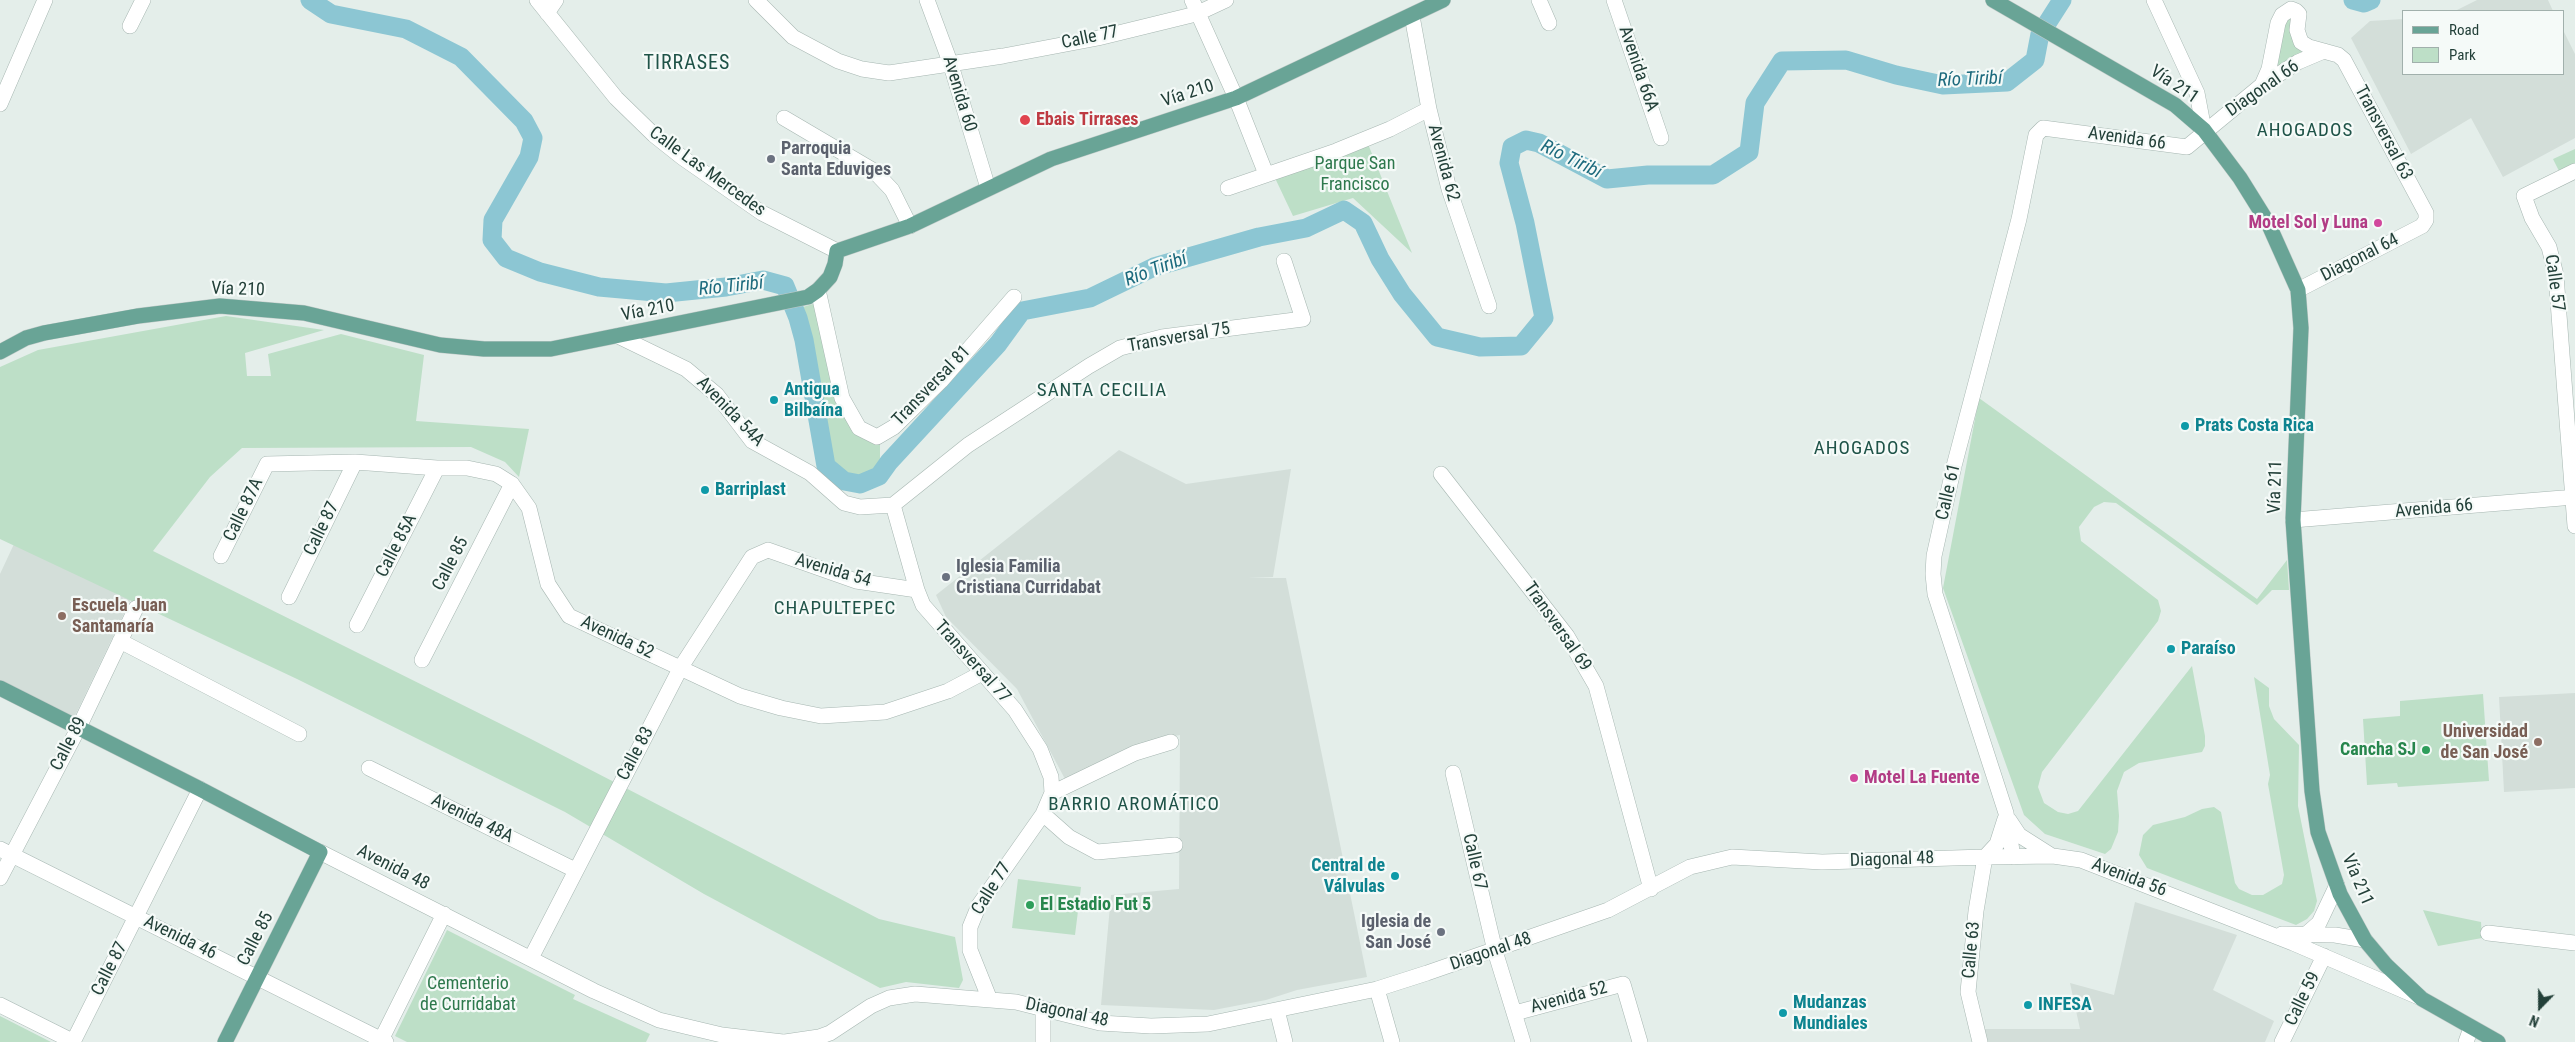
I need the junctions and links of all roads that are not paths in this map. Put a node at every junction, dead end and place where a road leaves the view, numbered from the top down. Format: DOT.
graph roads {
  1 [pos="45,0"];
  2 [pos="142,0"];
  3 [pos="537,0"];
  4 [pos="556,0"];
  5 [pos="756,0"];
  6 [pos="927,0"];
  7 [pos="1226,0"];
  8 [pos="1443,0"];
  9 [pos="1539,0"];
  10 [pos="1614,0"];
  11 [pos="1993,0"];
  12 [pos="2154,0"];
  13 [pos="1194,7"];
  14 [pos="547,13"];
  15 [pos="1412,16"];
  16 [pos="1549,23"];
  17 [pos="130,26"];
  18 [pos="2324,51"];
  19 [pos="950,62"];
  20 [pos="2262,85"];
  21 [pos="1236,98"];
  22 [pos="0,104"];
  23 [pos="1429,110"];
  24 [pos="784,118"];
  25 [pos="2043,128"];
  26 [pos="2204,130"];
  27 [pos="1661,138"];
  28 [pos="2575,171"];
  29 [pos="1266,174"];
  30 [pos="988,188"];
  31 [pos="1228,188"];
  32 [pos="910,226"];
  33 [pos="2422,226"];
  34 [pos="837,251"];
  35 [pos="1284,260"];
  36 [pos="2298,290"];
  37 [pos="813,294"];
  38 [pos="1014,297"];
  39 [pos="1488,306"];
  40 [pos="618,336"];
  41 [pos="0,352"];
  42 [pos="355,462"];
  43 [pos="267,464"];
  44 [pos="437,468"];
  45 [pos="1442,474"];
  46 [pos="512,484"];
  47 [pos="2574,497"];
  48 [pos="893,505"];
  49 [pos="2293,520"];
  50 [pos="2575,526"];
  51 [pos="221,556"];
  52 [pos="752,557"];
  53 [pos="917,590"];
  54 [pos="289,597"];
  55 [pos="136,608"];
  56 [pos="357,625"];
  57 [pos="120,641"];
  58 [pos="422,660"];
  59 [pos="681,667"];
  60 [pos="982,673"];
  61 [pos="0,688"];
  62 [pos="79,727"];
  63 [pos="299,734"];
  64 [pos="1171,742"];
  65 [pos="369,768"];
  66 [pos="1453,772"];
  67 [pos="200,789"];
  68 [pos="1052,793"];
  69 [pos="2006,812"];
  70 [pos="1043,814"];
  71 [pos="1174,845"];
  72 [pos="6,852"];
  73 [pos="320,852"];
  74 [pos="2053,856"];
  75 [pos="1985,857"];
  76 [pos="2013,857"];
  77 [pos="575,870"];
  78 [pos="0,878"];
  79 [pos="2337,886"];
  80 [pos="1651,889"];
  81 [pos="444,914"];
  82 [pos="137,917"];
  83 [pos="2267,932"];
  84 [pos="2488,933"];
  85 [pos="2307,935"];
  86 [pos="2365,940"];
  87 [pos="2293,943"];
  88 [pos="2575,943"];
  89 [pos="1494,951"];
  90 [pos="2324,956"];
  91 [pos="531,958"];
  92 [pos="979,973"];
  93 [pos="258,977"];
  94 [pos="1377,989"];
  95 [pos="962,997"];
  96 [pos="2422,999"];
  97 [pos="990,1000"];
  98 [pos="1016,1002"];
  99 [pos="0,1005"];
  100 [pos="1043,1010"];
  101 [pos="1277,1010"];
  102 [pos="1515,1013"];
  103 [pos="2468,1035"];
  104 [pos="383,1041"];
  105 [pos="73,1042"];
  106 [pos="224,1042"];
  107 [pos="784,1042"];
  108 [pos="1043,1042"];
  109 [pos="1286,1042"];
  110 [pos="1392,1042"];
  111 [pos="1523,1042"];
  112 [pos="1640,1042"];
  113 [pos="1980,1042"];
  114 [pos="2282,1042"];
  115 [pos="2498,1042"];
  1 -- 22 [label="street"];
  2 -- 17 [label="street"];
  3 -- 14 [label="street, Calle Las Mercedes"];
  4 -- 14 [label="street"];
  5 -- 19 [label="street, Calle 77"];
  6 -- 19 [label="street, Avenida 60"];
  7 -- 13 [label="street, Calle 77"];
  8 -- 15 [label="main road, Vía 210"];
  9 -- 16 [label="street"];
  10 -- 27 [label="street, Avenida 66A"];
  11 -- 26 [label="main road, Vía 211"];
  12 -- 26 [label="street"];
  13 -- 19 [label="street, Calle 77"];
  13 -- 21 [label="street"];
  14 -- 34 [label="street, Calle Las Mercedes"];
  15 -- 21 [label="main road, Vía 210"];
  15 -- 23 [label="street, Avenida 62"];
  18 -- 20 [label="street, Diagonal 66"];
  18 -- 20 [label="street, Transversal 63"];
  18 -- 33 [label="street, Transversal 63"];
  19 -- 30 [label="street, Avenida 60"];
  20 -- 26 [label="street, Diagonal 66"];
  21 -- 29 [label="street"];
  21 -- 30 [label="main road, Vía 210"];
  23 -- 29 [label="street"];
  23 -- 39 [label="street, Avenida 62"];
  24 -- 32 [label="street"];
  25 -- 26 [label="street, Avenida 66"];
  25 -- 69 [label="street, Calle 61"];
  26 -- 36 [label="main road, Vía 211"];
  28 -- 47 [label="street, Calle 57"];
  29 -- 31 [label="street"];
  30 -- 32 [label="main road, Vía 210"];
  32 -- 34 [label="main road, Vía 210"];
  33 -- 36 [label="street, Diagonal 64"];
  34 -- 37 [label="main road"];
  35 -- 48 [label="street, Transversal 75"];
  36 -- 49 [label="main road, Vía 211"];
  37 -- 38 [label="street, Transversal 81"];
  37 -- 40 [label="main road, Vía 210"];
  40 -- 41 [label="main road, Vía 210"];
  40 -- 48 [label="street, Avenida 54A"];
  42 -- 43 [label="street, Avenida 52"];
  42 -- 44 [label="street, Avenida 52"];
  42 -- 54 [label="street, Calle 87"];
  43 -- 51 [label="street, Calle 87A"];
  44 -- 46 [label="street, Avenida 52"];
  44 -- 56 [label="street, Calle 85A"];
  45 -- 80 [label="street, Transversal 69"];
  46 -- 58 [label="street, Calle 85"];
  46 -- 59 [label="street, Avenida 52"];
  47 -- 49 [label="street, Avenida 66"];
  47 -- 50 [label="street, Calle 57"];
  48 -- 53 [label="street, Transversal 77"];
  49 -- 79 [label="main road, Vía 211"];
  52 -- 53 [label="street, Avenida 54"];
  52 -- 59 [label="street, Calle 83"];
  53 -- 60 [label="street, Transversal 77"];
  55 -- 57 [label="street, Calle 89"];
  57 -- 62 [label="street, Calle 89"];
  57 -- 63 [label="street"];
  59 -- 60 [label="street, Avenida 52"];
  59 -- 77 [label="street, Calle 83"];
  60 -- 68 [label="street, Transversal 77"];
  61 -- 62 [label="main road, Avenida 48"];
  62 -- 67 [label="main road, Avenida 48"];
  62 -- 72 [label="street, Calle 89"];
  64 -- 68 [label="street"];
  65 -- 77 [label="street, Avenida 48A"];
  66 -- 89 [label="street, Calle 67"];
  67 -- 73 [label="main road, Avenida 48"];
  67 -- 82 [label="street, Calle 87"];
  68 -- 70 [label="street"];
  69 -- 74 [label="street"];
  69 -- 75 [label="street"];
  69 -- 76 [label="street, Calle 61"];
  70 -- 71 [label="street"];
  70 -- 92 [label="street, Calle 77"];
  72 -- 78 [label="street, Calle 89"];
  72 -- 82 [label="street, Avenida 46"];
  73 -- 81 [label="street, Avenida 48"];
  73 -- 93 [label="main road, Calle 85"];
  74 -- 76 [label="street, Avenida 56"];
  74 -- 83 [label="street, Avenida 56"];
  75 -- 76 [label="street, Avenida 56"];
  75 -- 80 [label="street, Diagonal 48"];
  75 -- 113 [label="street, Calle 63"];
  77 -- 91 [label="street, Calle 83"];
  79 -- 85 [label="street"];
  79 -- 86 [label="main road, Vía 211"];
  80 -- 89 [label="street, Diagonal 48"];
  81 -- 91 [label="street, Avenida 48"];
  81 -- 104 [label="street"];
  82 -- 93 [label="street, Avenida 46"];
  82 -- 105 [label="street, Calle 87"];
  83 -- 85 [label="street, Avenida 56"];
  83 -- 87 [label="street, Avenida 56"];
  84 -- 88 [label="street"];
  85 -- 86 [label="street, Avenida 56"];
  85 -- 87 [label="street"];
  86 -- 96 [label="main road, Vía 211"];
  87 -- 90 [label="street, Avenida 56"];
  89 -- 94 [label="street, Diagonal 48"];
  89 -- 102 [label="street, Calle 67"];
  90 -- 96 [label="street, Avenida 56"];
  90 -- 114 [label="street, Calle 59"];
  91 -- 107 [label="street, Avenida 48"];
  92 -- 95 [label="street"];
  92 -- 97 [label="street, Calle 77"];
  92 -- 98 [label="street"];
  93 -- 104 [label="street, Avenida 46"];
  93 -- 106 [label="main road, Calle 85"];
  94 -- 101 [label="street, Diagonal 48"];
  94 -- 110 [label="street"];
  95 -- 97 [label="street, Avenida 48"];
  95 -- 107 [label="street, Avenida 48"];
  96 -- 103 [label="main road, Vía 211"];
  97 -- 98 [label="street, Diagonal 48"];
  98 -- 100 [label="street, Diagonal 48"];
  99 -- 105 [label="street"];
  100 -- 101 [label="street, Diagonal 48"];
  100 -- 108 [label="street"];
  101 -- 109 [label="street"];
  102 -- 111 [label="street, Calle 67"];
  102 -- 112 [label="street, Avenida 52"];
  103 -- 115 [label="main road, Vía 211"];
}
